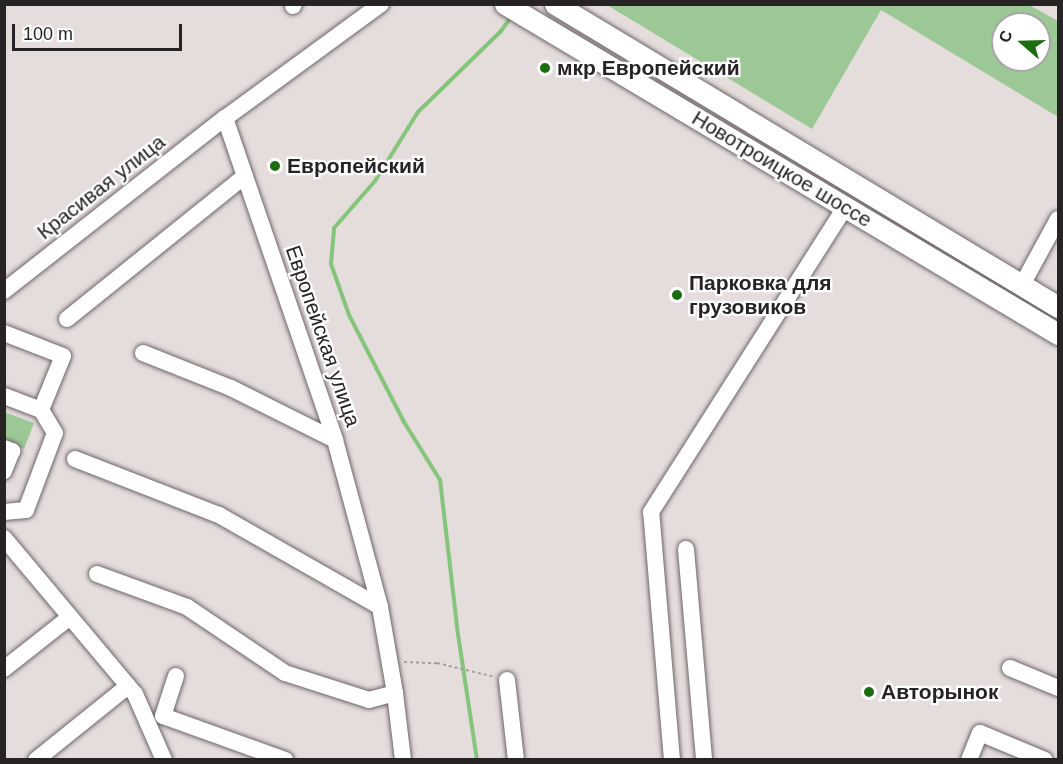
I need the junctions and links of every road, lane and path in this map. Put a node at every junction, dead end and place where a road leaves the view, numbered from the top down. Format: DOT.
graph roads {
  1 [pos="381,4"];
  2 [pos="505,4"];
  3 [pos="555,4"];
  4 [pos="225,118"];
  5 [pos="245,176"];
  6 [pos="845,207"];
  7 [pos="1059,219"];
  8 [pos="1022,285"];
  9 [pos="4,291"];
  10 [pos="1059,307"];
  11 [pos="67,319"];
  12 [pos="4,333"];
  13 [pos="1059,334"];
  14 [pos="143,353"];
  15 [pos="4,396"];
  16 [pos="41,410"];
  17 [pos="335,440"];
  18 [pos="4,448"];
  19 [pos="75,459"];
  20 [pos="4,471"];
  21 [pos="4,512"];
  22 [pos="4,538"];
  23 [pos="686,549"];
  24 [pos="97,574"];
  25 [pos="380,606"];
  26 [pos="70,617"];
  27 [pos="390,662"];
  28 [pos="1010,668"];
  29 [pos="4,669"];
  30 [pos="176,676"];
  31 [pos="507,680"];
  32 [pos="128,686"];
  33 [pos="1059,688"];
  34 [pos="395,693"];
  35 [pos="36,759"];
  36 [pos="164,759"];
  37 [pos="285,759"];
  38 [pos="403,759"];
  39 [pos="516,759"];
  40 [pos="672,759"];
  41 [pos="704,759"];
  42 [pos="969,759"];
  43 [pos="1045,759"];
  1 -- 4 [label="street"];
  2 -- 6 [label="main road, Новотроицкое шоссе"];
  3 -- 8 [label="main road, Новотроицкое шоссе"];
  4 -- 5 [label="street, Европейская улица"];
  4 -- 9 [label="street, Красивая улица"];
  5 -- 11 [label="street"];
  5 -- 17 [label="street, Европейская улица"];
  6 -- 13 [label="main road, Новотроицкое шоссе"];
  6 -- 40 [label="street"];
  7 -- 8 [label="street"];
  8 -- 10 [label="main road, Новотроицкое шоссе"];
  12 -- 16 [label="street"];
  14 -- 17 [label="street"];
  15 -- 16 [label="street"];
  16 -- 21 [label="street"];
  17 -- 25 [label="street, Европейская улица"];
  18 -- 20 [label="street"];
  19 -- 25 [label="street"];
  22 -- 26 [label="street"];
  23 -- 41 [label="street"];
  24 -- 34 [label="street"];
  25 -- 27 [label="street, Европейская улица"];
  26 -- 29 [label="street"];
  26 -- 32 [label="street"];
  27 -- 31 [label="path"];
  27 -- 34 [label="street, Европейская улица"];
  28 -- 33 [label="street"];
  30 -- 37 [label="street"];
  31 -- 39 [label="street"];
  32 -- 35 [label="street"];
  32 -- 36 [label="street"];
  34 -- 38 [label="street, Европейская улица"];
  42 -- 43 [label="street"];
}
